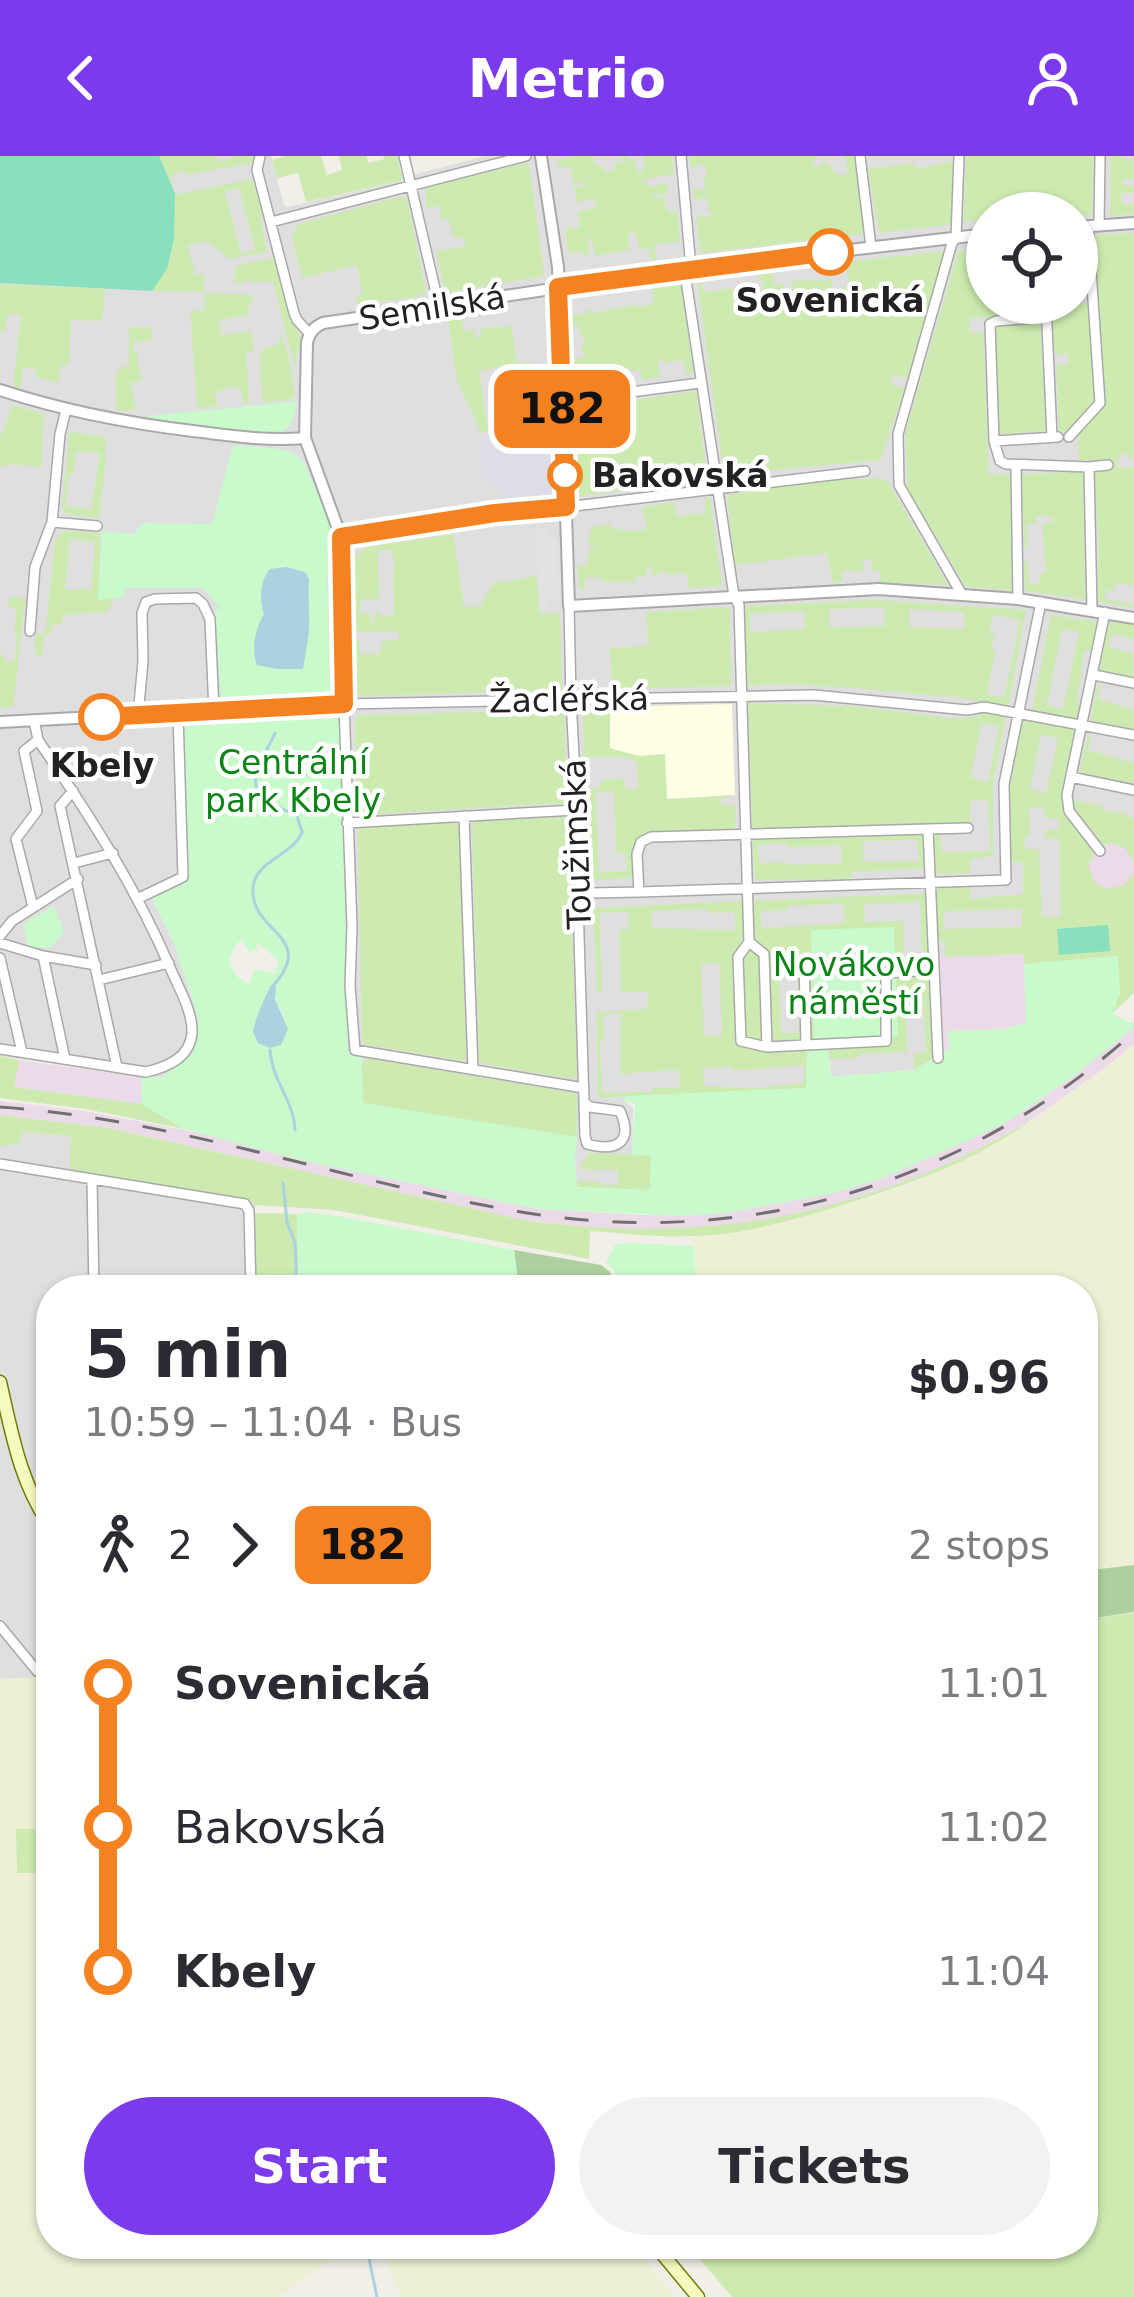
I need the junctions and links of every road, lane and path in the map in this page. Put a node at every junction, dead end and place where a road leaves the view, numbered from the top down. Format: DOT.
graph roads {
  1 [pos="260,156"];
  2 [pos="404,156"];
  3 [pos="526,156"];
  4 [pos="541,156"];
  5 [pos="681,156"];
  6 [pos="860,156"];
  7 [pos="959,156"];
  8 [pos="1100,156"];
  9 [pos="411,186"];
  10 [pos="1094,192"];
  11 [pos="271,222"];
  12 [pos="1134,223"];
  13 [pos="1098,225"];
  14 [pos="966,237"];
  15 [pos="956,238"];
  16 [pos="871,247"];
  17 [pos="686,268"];
  18 [pos="558,287"];
  19 [pos="436,293"];
  20 [pos="990,324"];
  21 [pos="1046,324"];
  22 [pos="1095,324"];
  23 [pos="310,333"];
  24 [pos="700,383"];
  25 [pos="0,390"];
  26 [pos="562,401"];
  27 [pos="66,410"];
  28 [pos="1069,436"];
  29 [pos="305,437"];
  30 [pos="1052,437"];
  31 [pos="994,441"];
  32 [pos="1070,464"];
  33 [pos="1016,465"];
  34 [pos="1108,465"];
  35 [pos="1089,466"];
  36 [pos="865,471"];
  37 [pos="716,488"];
  38 [pos="566,507"];
  39 [pos="52,522"];
  40 [pos="97,526"];
  41 [pos="341,537"];
  42 [pos="961,593"];
  43 [pos="734,596"];
  44 [pos="1018,599"];
  45 [pos="1041,602"];
  46 [pos="569,606"];
  47 [pos="1099,611"];
  48 [pos="1134,618"];
  49 [pos="30,632"];
  50 [pos="1094,675"];
  51 [pos="1134,683"];
  52 [pos="740,695"];
  53 [pos="571,699"];
  54 [pos="344,704"];
  55 [pos="214,712"];
  56 [pos="1018,712"];
  57 [pos="178,714"];
  58 [pos="138,716"];
  59 [pos="34,720"];
  60 [pos="0,722"];
  61 [pos="1082,724"];
  62 [pos="1134,735"];
  63 [pos="38,740"];
  64 [pos="1071,777"];
  65 [pos="1134,790"];
  66 [pos="73,791"];
  67 [pos="60,806"];
  68 [pos="576,810"];
  69 [pos="37,812"];
  70 [pos="464,816"];
  71 [pos="347,824"];
  72 [pos="968,828"];
  73 [pos="928,829"];
  74 [pos="744,834"];
  75 [pos="1100,851"];
  76 [pos="113,853"];
  77 [pos="74,862"];
  78 [pos="78,879"];
  79 [pos="930,884"];
  80 [pos="746,887"];
  81 [pos="581,890"];
  82 [pos="639,892"];
  83 [pos="139,898"];
  84 [pos="33,907"];
  85 [pos="0,940"];
  86 [pos="749,942"];
  87 [pos="44,956"];
  88 [pos="0,958"];
  89 [pos="804,961"];
  90 [pos="169,963"];
  91 [pos="96,965"];
  92 [pos="933,970"];
  93 [pos="99,980"];
  94 [pos="806,1045"];
  95 [pos="766,1046"];
  96 [pos="0,1049"];
  97 [pos="22,1052"];
  98 [pos="938,1058"];
  99 [pos="64,1059"];
  100 [pos="117,1067"];
  101 [pos="473,1069"];
  102 [pos="584,1088"];
  103 [pos="584,1102"];
  104 [pos="0,1164"];
  105 [pos="92,1180"];
  106 [pos="94,1275"];
  107 [pos="250,1275"];
  108 [pos="0,1382"];
  109 [pos="36,1504"];
  110 [pos="0,1626"];
  111 [pos="36,1670"];
  112 [pos="666,2259"];
  113 [pos="698,2297"];
  1 -- 11 [label="street"];
  2 -- 9 [label="street"];
  3 -- 9 [label="street"];
  4 -- 18 [label="street, Toužimská"];
  5 -- 17 [label="street"];
  6 -- 16 [label="street"];
  7 -- 15 [label="street"];
  8 -- 10 [label="street"];
  9 -- 11 [label="street"];
  9 -- 19 [label="street"];
  11 -- 23 [label="street"];
  12 -- 13 [label="street"];
  14 -- 15 [label="street, Semilská"];
  15 -- 16 [label="street, Semilská"];
  15 -- 42 [label="street"];
  16 -- 17 [label="street, Semilská"];
  17 -- 18 [label="street, Semilská"];
  17 -- 24 [label="street"];
  18 -- 23 [label="street, Semilská"];
  18 -- 26 [label="street, Toužimská"];
  20 -- 31 [label="street"];
  21 -- 30 [label="street"];
  22 -- 28 [label="street"];
  23 -- 29 [label="street"];
  24 -- 26 [label="street"];
  24 -- 37 [label="street"];
  25 -- 27 [label="street"];
  26 -- 38 [label="street, Toužimská"];
  27 -- 29 [label="street"];
  27 -- 39 [label="street"];
  28 -- 30 [label="street"];
  28 -- 32 [label="street"];
  29 -- 41 [label="street"];
  30 -- 31 [label="street"];
  31 -- 33 [label="street"];
  32 -- 33 [label="street"];
  32 -- 35 [label="street"];
  33 -- 44 [label="street"];
  34 -- 35 [label="street"];
  35 -- 47 [label="street"];
  36 -- 37 [label="street"];
  37 -- 38 [label="street"];
  37 -- 43 [label="street"];
  38 -- 41 [label="street"];
  38 -- 46 [label="street, Toužimská"];
  39 -- 40 [label="street"];
  39 -- 49 [label="street"];
  41 -- 54 [label="street"];
  42 -- 43 [label="street"];
  42 -- 44 [label="street"];
  43 -- 46 [label="street"];
  43 -- 52 [label="street"];
  44 -- 45 [label="street"];
  45 -- 47 [label="street"];
  45 -- 56 [label="street"];
  46 -- 53 [label="street, Toužimská"];
  47 -- 48 [label="street"];
  47 -- 50 [label="street"];
  50 -- 51 [label="street"];
  50 -- 61 [label="street"];
  52 -- 53 [label="street, Žacléřská"];
  52 -- 56 [label="street, Žacléřská"];
  52 -- 74 [label="street"];
  53 -- 54 [label="street, Žacléřská"];
  53 -- 68 [label="street, Toužimská"];
  54 -- 55 [label="street, Žacléřská"];
  54 -- 71 [label="street"];
  55 -- 57 [label="street, Žacléřská"];
  55 -- 58 [label="street"];
  56 -- 61 [label="street, Žacléřská"];
  56 -- 79 [label="street"];
  57 -- 58 [label="street, Žacléřská"];
  57 -- 83 [label="street"];
  58 -- 59 [label="street, Žacléřská"];
  59 -- 60 [label="street, Žacléřská"];
  59 -- 63 [label="street"];
  61 -- 62 [label="street, Žacléřská"];
  61 -- 64 [label="street"];
  63 -- 66 [label="street"];
  63 -- 69 [label="street"];
  64 -- 65 [label="street"];
  64 -- 75 [label="street"];
  66 -- 67 [label="street"];
  66 -- 76 [label="street"];
  67 -- 69 [label="street"];
  67 -- 77 [label="street"];
  68 -- 70 [label="street"];
  68 -- 81 [label="street, Toužimská"];
  69 -- 84 [label="street"];
  70 -- 71 [label="street"];
  70 -- 101 [label="street"];
  71 -- 101 [label="street"];
  72 -- 73 [label="street"];
  73 -- 74 [label="street"];
  73 -- 79 [label="street"];
  74 -- 80 [label="street"];
  74 -- 82 [label="street"];
  76 -- 77 [label="street"];
  76 -- 83 [label="street"];
  77 -- 78 [label="street"];
  78 -- 84 [label="street"];
  78 -- 91 [label="street"];
  79 -- 80 [label="street"];
  79 -- 92 [label="street"];
  80 -- 82 [label="street"];
  80 -- 86 [label="street"];
  81 -- 82 [label="street"];
  81 -- 102 [label="street, Toužimská"];
  83 -- 90 [label="street"];
  84 -- 85 [label="street"];
  85 -- 87 [label="street"];
  86 -- 95 [label="street"];
  86 -- 95 [label="street"];
  87 -- 91 [label="street"];
  87 -- 99 [label="street"];
  88 -- 97 [label="street"];
  89 -- 94 [label="street"];
  90 -- 93 [label="street"];
  90 -- 100 [label="street"];
  91 -- 93 [label="street"];
  92 -- 94 [label="street"];
  92 -- 98 [label="street"];
  93 -- 100 [label="street"];
  94 -- 95 [label="street"];
  96 -- 97 [label="street"];
  97 -- 99 [label="street"];
  99 -- 100 [label="street"];
  101 -- 102 [label="street"];
  102 -- 103 [label="street, Toužimská"];
  103 -- 103 [label="street, Toužimská"];
  104 -- 105 [label="street"];
  105 -- 106 [label="street"];
  105 -- 107 [label="street"];
  108 -- 109 [label="main road"];
  110 -- 111 [label="street"];
  112 -- 113 [label="main road"];
}
